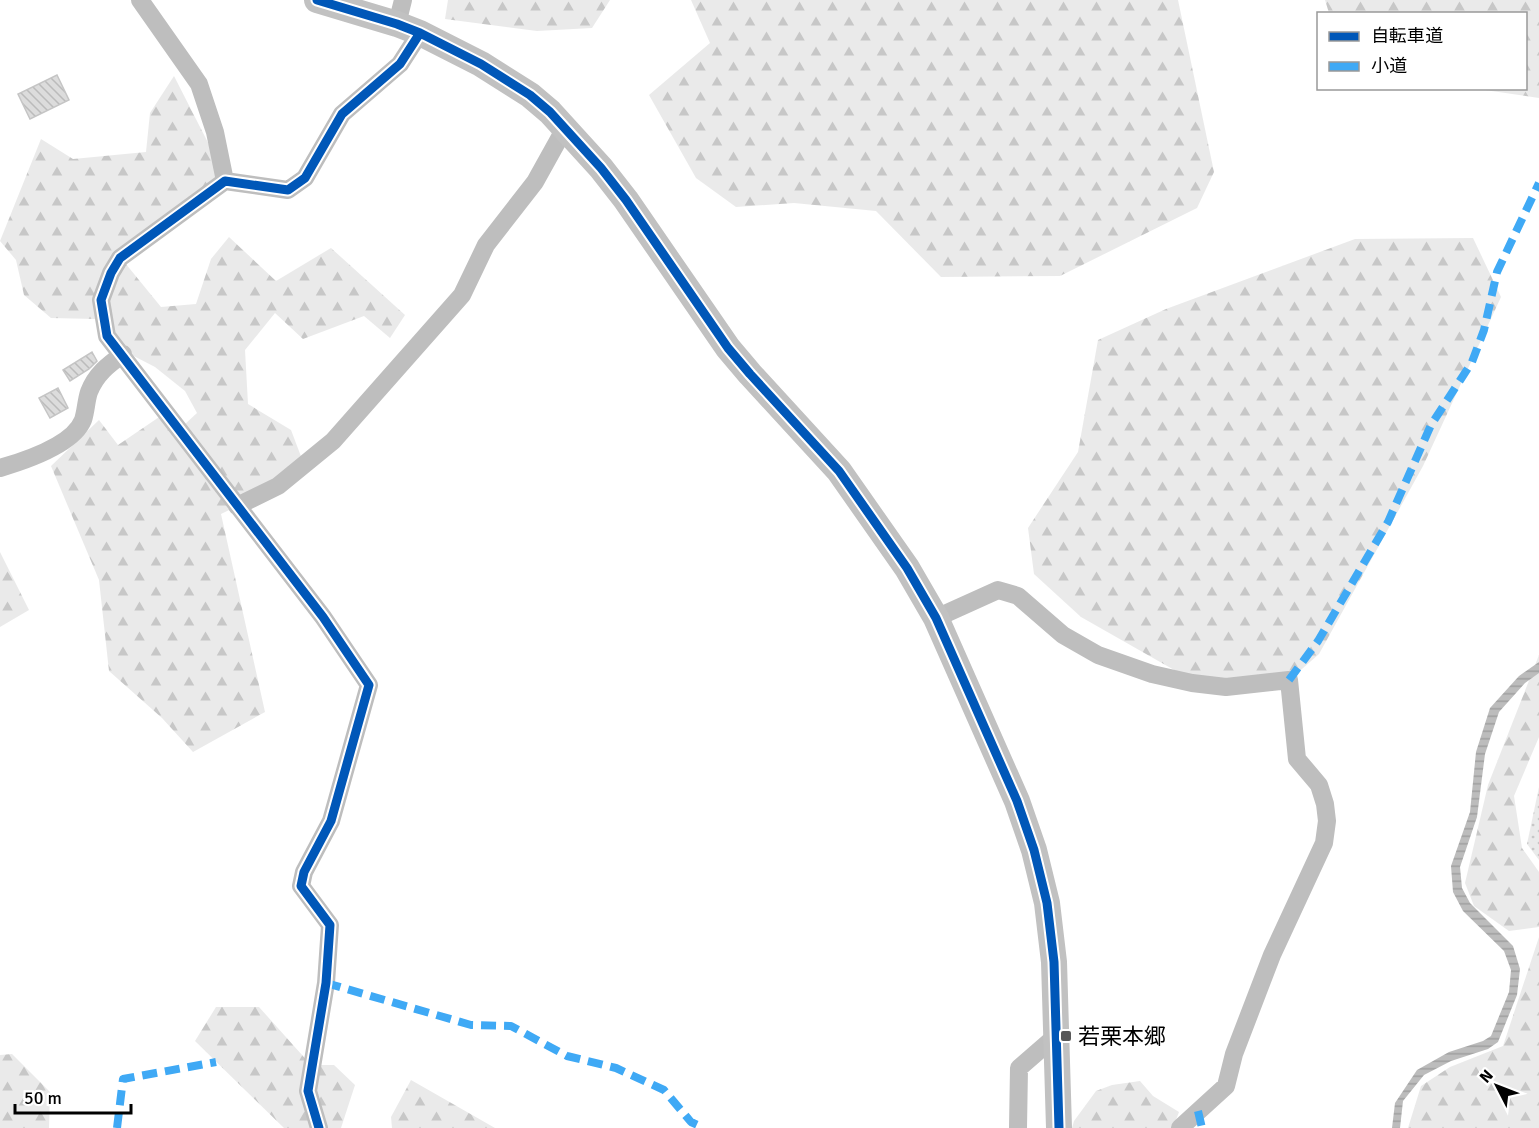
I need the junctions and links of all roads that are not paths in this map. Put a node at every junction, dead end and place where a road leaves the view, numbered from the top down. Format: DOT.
graph roads {
  1 [pos="140,0"];
  2 [pos="317,0"];
  3 [pos="407,19"];
  4 [pos="565,128"];
  5 [pos="225,181"];
  6 [pos="123,354"];
  7 [pos="0,468"];
  8 [pos="237,506"];
  9 [pos="936,618"];
  10 [pos="1057,1035"];
  11 [pos="319,1128"];
  12 [pos="1018,1128"];
  13 [pos="1059,1128"];
  14 [pos="1180,1128"];
  1 -- 5 [label="street"];
  2 -- 3 [label="street"];
  3 -- 4 [label="street"];
  3 -- 5 [label="street"];
  4 -- 8 [label="street"];
  4 -- 9 [label="street"];
  5 -- 6 [label="street"];
  6 -- 7 [label="street"];
  6 -- 8 [label="street"];
  8 -- 11 [label="street"];
  9 -- 10 [label="street"];
  9 -- 14 [label="street"];
  10 -- 12 [label="street"];
  10 -- 13 [label="street"];
}
